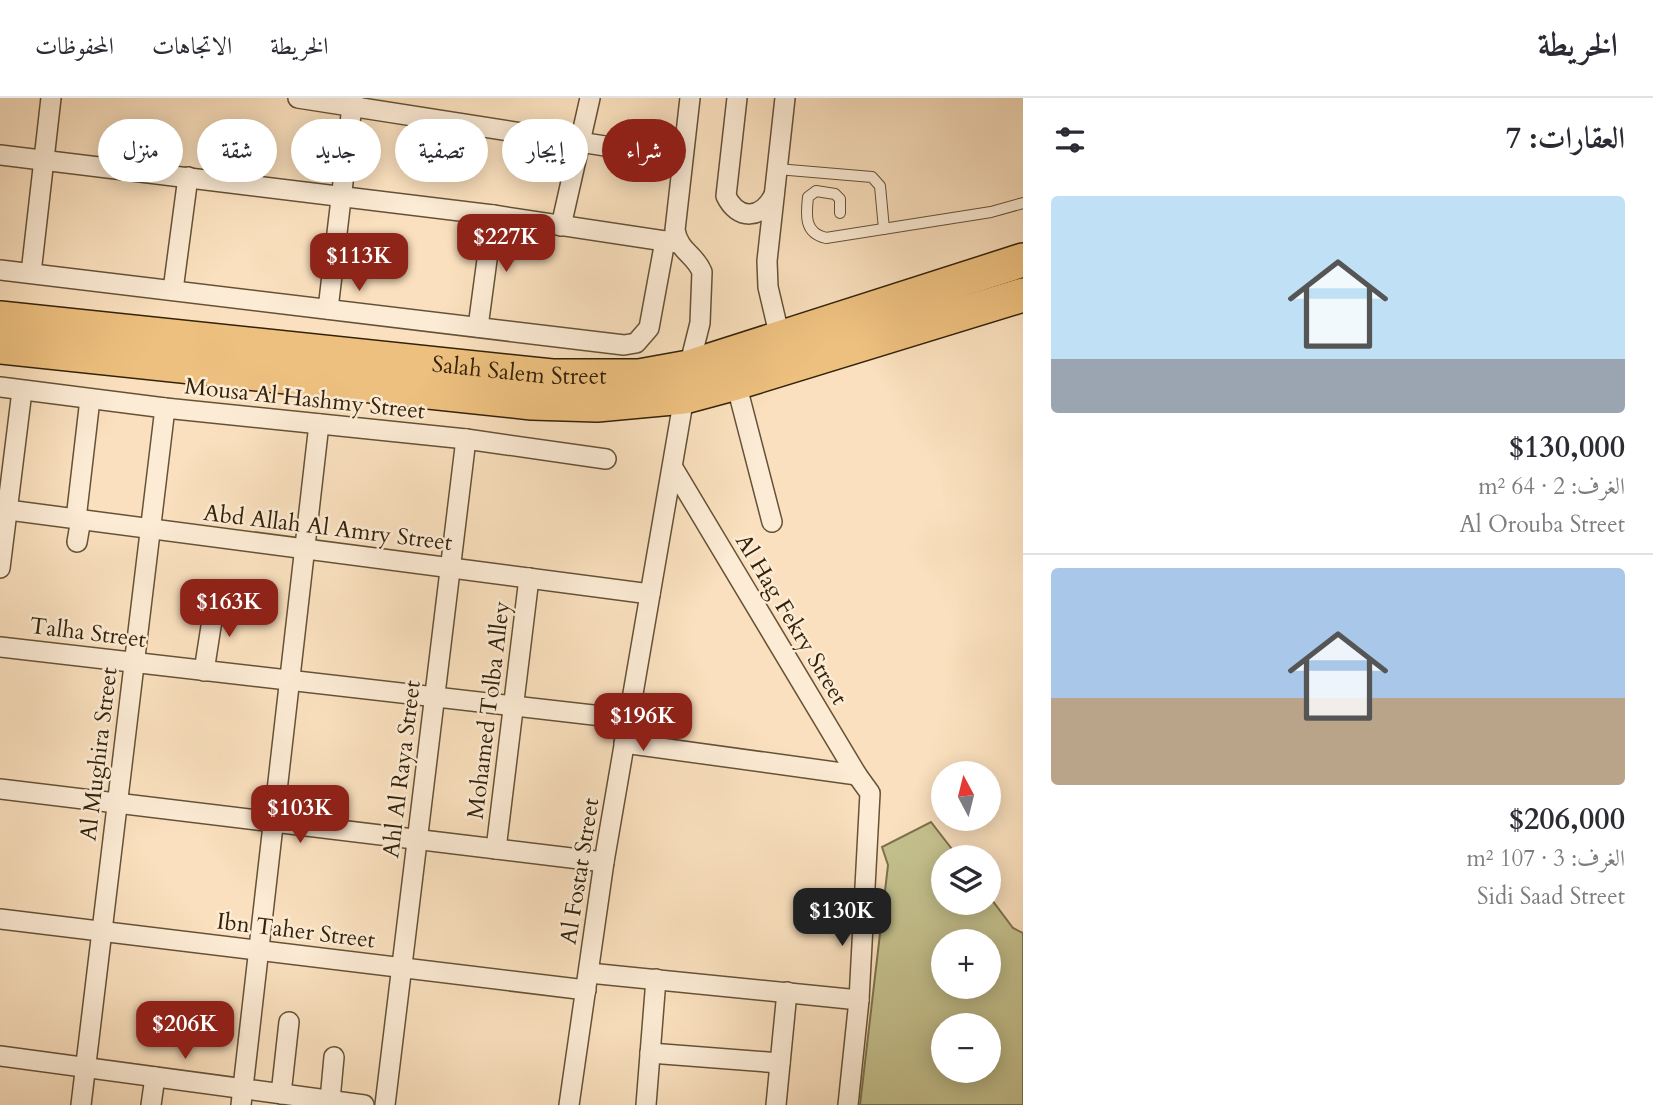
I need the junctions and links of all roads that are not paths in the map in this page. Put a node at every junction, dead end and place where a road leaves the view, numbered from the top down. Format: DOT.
graph roads {
  1 [pos="51,98"];
  2 [pos="298,98"];
  3 [pos="590,98"];
  4 [pos="690,98"];
  5 [pos="737,98"];
  6 [pos="785,98"];
  7 [pos="352,101"];
  8 [pos="586,119"];
  9 [pos="502,127"];
  10 [pos="686,128"];
  11 [pos="0,155"];
  12 [pos="44,159"];
  13 [pos="777,169"];
  14 [pos="825,172"];
  15 [pos="188,177"];
  16 [pos="571,182"];
  17 [pos="679,182"];
  18 [pos="823,192"];
  19 [pos="774,194"];
  20 [pos="341,196"];
  21 [pos="1023,203"];
  22 [pos="840,213"];
  23 [pos="494,215"];
  24 [pos="561,226"];
  25 [pos="884,229"];
  26 [pos="671,242"];
  27 [pos="1023,260"];
  28 [pos="0,270"];
  29 [pos="30,273"];
  30 [pos="173,290"];
  31 [pos="1023,295"];
  32 [pos="328,309"];
  33 [pos="0,318"];
  34 [pos="478,327"];
  35 [pos="780,338"];
  36 [pos="0,347"];
  37 [pos="686,382"];
  38 [pos="736,383"];
  39 [pos="0,387"];
  40 [pos="22,391"];
  41 [pos="90,399"];
  42 [pos="165,408"];
  43 [pos="319,424"];
  44 [pos="466,439"];
  45 [pos="606,459"];
  46 [pos="673,468"];
  47 [pos="4,509"];
  48 [pos="78,519"];
  49 [pos="772,522"];
  50 [pos="150,528"];
  51 [pos="76,542"];
  52 [pos="305,548"];
  53 [pos="0,568"];
  54 [pos="450,568"];
  55 [pos="529,578"];
  56 [pos="650,594"];
  57 [pos="215,601"];
  58 [pos="0,647"];
  59 [pos="134,663"];
  60 [pos="204,671"];
  61 [pos="290,680"];
  62 [pos="435,697"];
  63 [pos="515,706"];
  64 [pos="628,719"];
  65 [pos="624,743"];
  66 [pos="857,775"];
  67 [pos="0,789"];
  68 [pos="117,803"];
  69 [pos="274,822"];
  70 [pos="417,839"];
  71 [pos="496,849"];
  72 [pos="604,862"];
  73 [pos="0,919"];
  74 [pos="102,932"];
  75 [pos="259,950"];
  76 [pos="402,968"];
  77 [pos="656,979"];
  78 [pos="587,981"];
  79 [pos="787,992"];
  80 [pos="859,1000"];
  81 [pos="289,1022"];
  82 [pos="650,1053"];
  83 [pos="0,1056"];
  84 [pos="334,1057"];
  85 [pos="780,1063"];
  86 [pos="85,1068"];
  87 [pos="155,1077"];
  88 [pos="281,1094"];
  89 [pos="242,1097"];
  90 [pos="330,1100"];
  91 [pos="81,1105"];
  92 [pos="151,1105"];
  93 [pos="364,1105"];
  94 [pos="385,1105"];
  95 [pos="569,1105"];
  96 [pos="646,1105"];
  97 [pos="776,1105"];
  98 [pos="848,1105"];
  1 -- 12 [label="street"];
  2 -- 7 [label="street"];
  3 -- 8 [label="street"];
  4 -- 10 [label="street"];
  5 -- 19 [label="street"];
  6 -- 13 [label="street"];
  7 -- 9 [label="street"];
  7 -- 20 [label="street"];
  11 -- 12 [label="street"];
  12 -- 15 [label="street"];
  12 -- 29 [label="street"];
  13 -- 14 [label="lane"];
  13 -- 19 [label="street"];
  14 -- 18 [label="lane"];
  14 -- 25 [label="lane"];
  15 -- 20 [label="street"];
  15 -- 30 [label="street"];
  16 -- 24 [label="street"];
  17 -- 26 [label="street"];
  18 -- 22 [label="lane"];
  18 -- 25 [label="lane"];
  19 -- 35 [label="street"];
  20 -- 23 [label="street"];
  20 -- 32 [label="street"];
  21 -- 25 [label="lane"];
  23 -- 24 [label="street"];
  23 -- 34 [label="street"];
  24 -- 26 [label="street"];
  26 -- 34 [label="street"];
  26 -- 37 [label="street, Al Fostat Street"];
  27 -- 35 [label="highway, Salah Salem Street"];
  28 -- 29 [label="street"];
  29 -- 30 [label="street"];
  30 -- 32 [label="street"];
  31 -- 38 [label="highway, Salah Salem Street"];
  32 -- 34 [label="street"];
  33 -- 37 [label="highway, Salah Salem Street"];
  35 -- 37 [label="highway, Salah Salem Street"];
  36 -- 37 [label="highway, Salah Salem Street"];
  37 -- 38 [label="highway, Salah Salem Street"];
  37 -- 46 [label="street, Al Fostat Street"];
  38 -- 49 [label="street, Al Hag Fekry Street"];
  39 -- 40 [label="street, Mousa Al Hashmy Street"];
  40 -- 41 [label="street, Mousa Al Hashmy Street"];
  40 -- 47 [label="street"];
  41 -- 42 [label="street, Mousa Al Hashmy Street"];
  41 -- 48 [label="street"];
  42 -- 43 [label="street, Mousa Al Hashmy Street"];
  42 -- 50 [label="street, Al Mughira Street"];
  43 -- 44 [label="street, Mousa Al Hashmy Street"];
  43 -- 52 [label="street"];
  44 -- 45 [label="street, Mousa Al Hashmy Street"];
  44 -- 54 [label="street, Ahl Al Raya Street"];
  46 -- 56 [label="street, Al Fostat Street"];
  46 -- 66 [label="street, Al Hag Fekry Street"];
  47 -- 48 [label="street, Abd Allah Al Amry Street"];
  47 -- 53 [label="street"];
  48 -- 50 [label="street, Abd Allah Al Amry Street"];
  48 -- 51 [label="street"];
  50 -- 52 [label="street, Abd Allah Al Amry Street"];
  50 -- 59 [label="street, Al Mughira Street"];
  52 -- 54 [label="street, Abd Allah Al Amry Street"];
  52 -- 61 [label="street"];
  54 -- 55 [label="street, Abd Allah Al Amry Street"];
  54 -- 62 [label="street, Ahl Al Raya Street"];
  55 -- 56 [label="street, Abd Allah Al Amry Street"];
  55 -- 63 [label="street, Mohamed Tolba Alley"];
  56 -- 64 [label="street, Al Fostat Street"];
  57 -- 60 [label="street"];
  58 -- 59 [label="street, Talha Street"];
  59 -- 60 [label="street, Talha Street"];
  59 -- 68 [label="street, Al Mughira Street"];
  60 -- 61 [label="street, Talha Street"];
  61 -- 62 [label="street, Talha Street"];
  61 -- 69 [label="street"];
  62 -- 63 [label="street, Talha Street"];
  62 -- 70 [label="street, Ahl Al Raya Street"];
  63 -- 64 [label="street, Talha Street"];
  63 -- 71 [label="street, Mohamed Tolba Alley"];
  64 -- 65 [label="street, Al Fostat Street"];
  65 -- 66 [label="street"];
  65 -- 72 [label="street, Al Fostat Street"];
  66 -- 80 [label="street, Al Hag Fekry Street"];
  67 -- 68 [label="street"];
  68 -- 69 [label="street"];
  68 -- 74 [label="street, Al Mughira Street"];
  69 -- 70 [label="street"];
  69 -- 75 [label="street"];
  70 -- 71 [label="street"];
  70 -- 76 [label="street, Ahl Al Raya Street"];
  71 -- 72 [label="street"];
  72 -- 78 [label="street, Al Fostat Street"];
  73 -- 74 [label="street, Ibn Taher Street"];
  74 -- 75 [label="street, Ibn Taher Street"];
  74 -- 86 [label="street, Al Mughira Street"];
  75 -- 76 [label="street, Ibn Taher Street"];
  75 -- 89 [label="street"];
  76 -- 78 [label="street, Ibn Taher Street"];
  76 -- 94 [label="street, Ahl Al Raya Street"];
  77 -- 78 [label="street, Ibn Taher Street"];
  77 -- 79 [label="street, Ibn Taher Street"];
  77 -- 82 [label="street"];
  78 -- 95 [label="street, Al Fostat Street"];
  79 -- 80 [label="street, Ibn Taher Street"];
  79 -- 85 [label="street"];
  80 -- 98 [label="street"];
  81 -- 88 [label="street"];
  82 -- 85 [label="street"];
  82 -- 96 [label="street"];
  83 -- 86 [label="street"];
  84 -- 90 [label="street"];
  85 -- 97 [label="street"];
  86 -- 87 [label="street"];
  86 -- 91 [label="street, Al Mughira Street"];
  87 -- 89 [label="street"];
  87 -- 92 [label="street"];
  88 -- 89 [label="street"];
  88 -- 90 [label="street"];
  90 -- 93 [label="street"];
}
